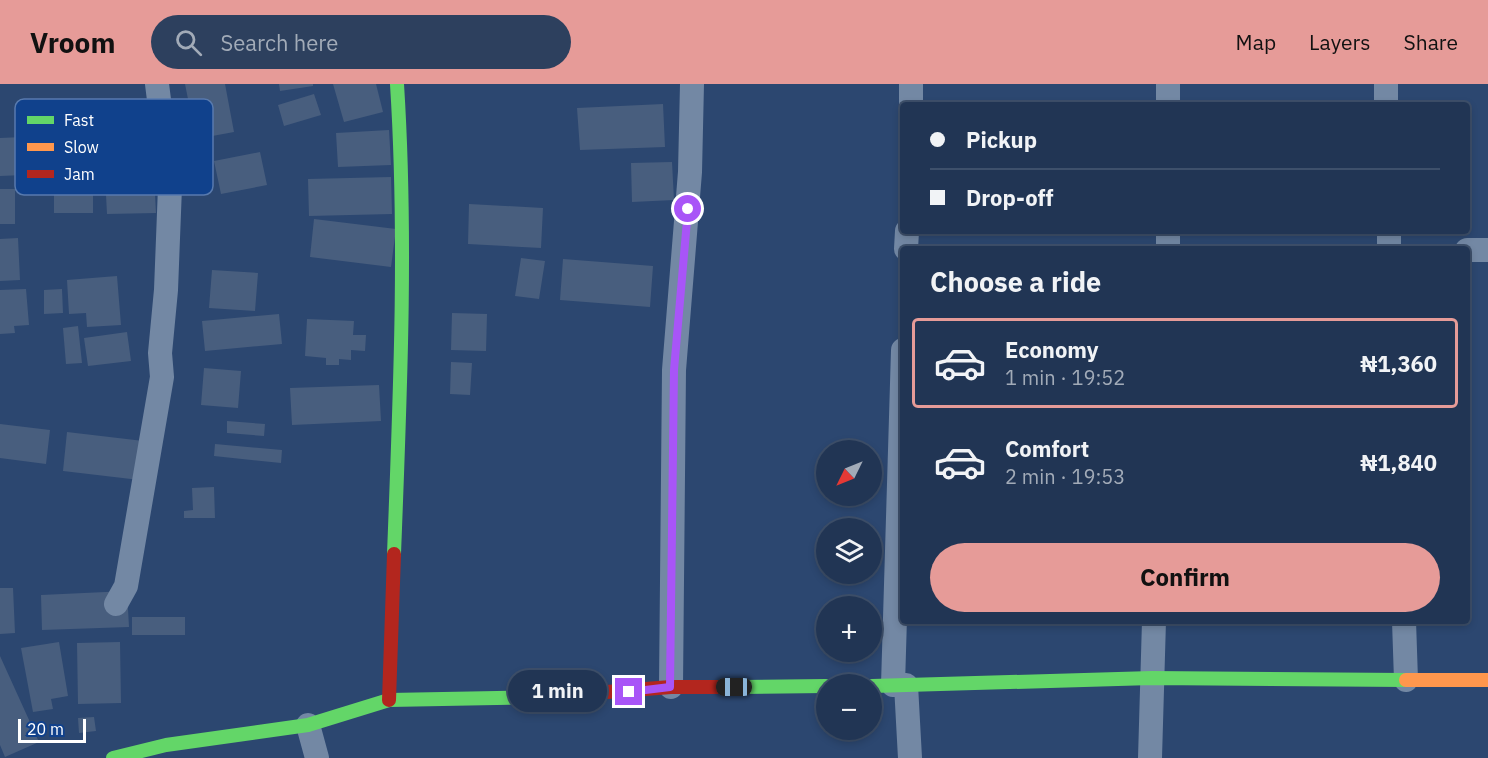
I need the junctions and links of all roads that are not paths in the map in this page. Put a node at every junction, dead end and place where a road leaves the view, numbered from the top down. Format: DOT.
graph roads {
  1 [pos="157,84"];
  2 [pos="398,84"];
  3 [pos="692,84"];
  4 [pos="911,84"];
  5 [pos="1168,84"];
  6 [pos="1386,84"];
  7 [pos="159,99"];
  8 [pos="910,102"];
  9 [pos="1168,102"];
  10 [pos="1386,102"];
  11 [pos="170,195"];
  12 [pos="1470,250"];
  13 [pos="1488,250"];
  14 [pos="900,428"];
  15 [pos="116,604"];
  16 [pos="1154,624"];
  17 [pos="1404,624"];
  18 [pos="1152,678"];
  19 [pos="1406,680"];
  20 [pos="1488,680"];
  21 [pos="816,686"];
  22 [pos="890,686"];
  23 [pos="670,687"];
  24 [pos="389,700"];
  25 [pos="308,725"];
  26 [pos="113,758"];
  27 [pos="317,758"];
  28 [pos="910,758"];
  29 [pos="1150,758"];
  1 -- 7 [label="street"];
  2 -- 24 [label="street"];
  3 -- 23 [label="street"];
  4 -- 8 [label="street"];
  5 -- 9 [label="street"];
  6 -- 10 [label="street"];
  11 -- 15 [label="street"];
  12 -- 13 [label="street"];
  14 -- 22 [label="street"];
  16 -- 18 [label="street"];
  17 -- 19 [label="street"];
  18 -- 19 [label="street"];
  18 -- 22 [label="street"];
  18 -- 29 [label="street"];
  19 -- 20 [label="street"];
  21 -- 23 [label="street"];
  22 -- 28 [label="street"];
  23 -- 24 [label="street"];
  24 -- 25 [label="street"];
  25 -- 26 [label="street"];
  25 -- 27 [label="street"];
}
